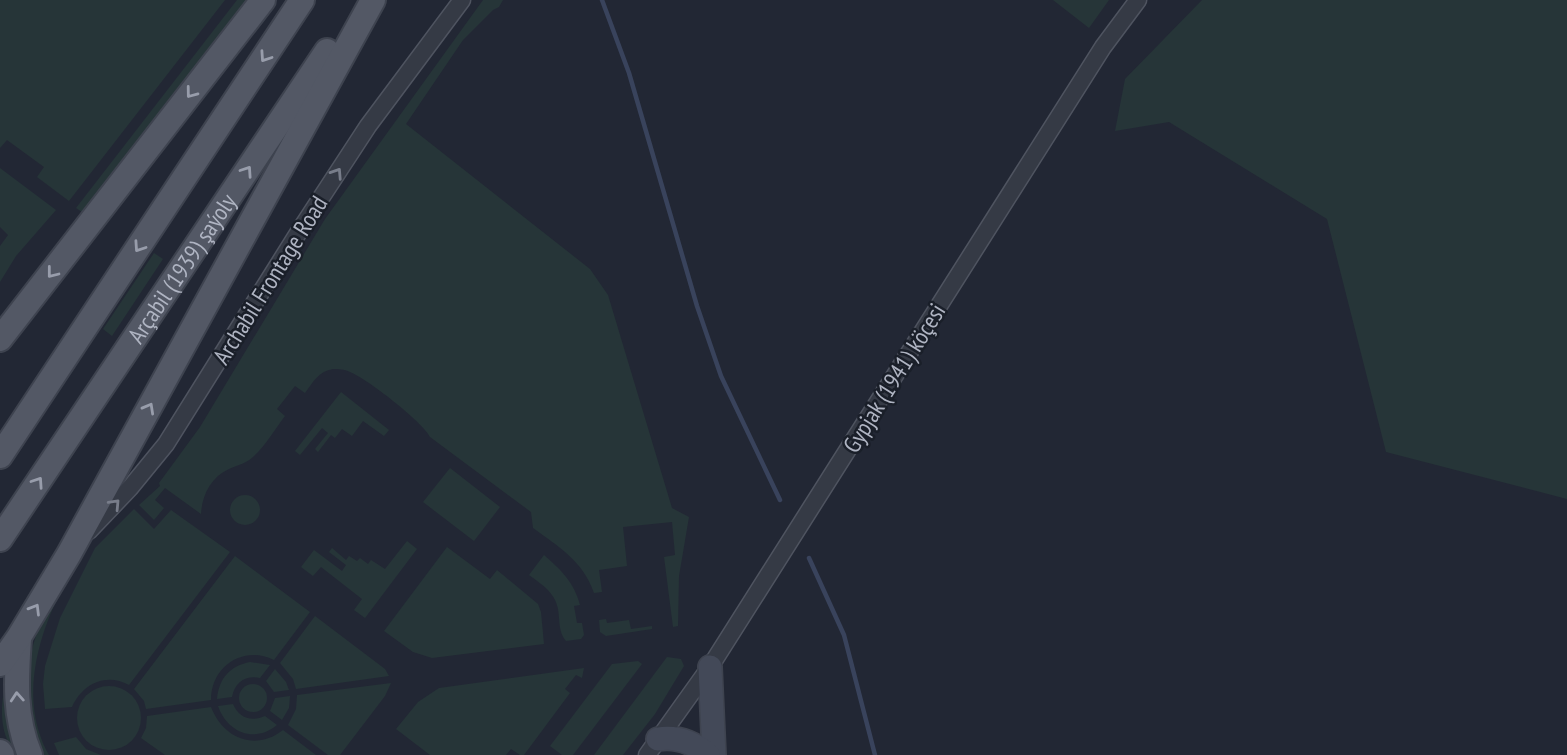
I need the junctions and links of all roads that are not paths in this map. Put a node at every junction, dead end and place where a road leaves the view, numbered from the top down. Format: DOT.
graph roads {
  1 [pos="263,0"];
  2 [pos="302,0"];
  3 [pos="362,0"];
  4 [pos="373,0"];
  5 [pos="462,0"];
  6 [pos="1138,0"];
  7 [pos="0,340"];
  8 [pos="0,456"];
  9 [pos="0,539"];
  10 [pos="69,554"];
  11 [pos="19,637"];
  12 [pos="0,664"];
  13 [pos="710,667"];
  14 [pos="652,747"];
  15 [pos="30,755"];
  16 [pos="708,755"];
  17 [pos="714,755"];
  1 -- 7 [label="main road, one-way"];
  2 -- 8 [label="main road, Arçabil (1939) şaýoly, one-way"];
  9 -- 3 [label="main road, Arçabil (1939) şaýoly, one-way"];
  10 -- 4 [label="main road, one-way"];
  10 -- 5 [label="street, Archabil Frontage Road, one-way"];
  6 -- 13 [label="street, Gypjak (1941) köçesi"];
  11 -- 10 [label="main road, one-way"];
  11 -- 12 [label="main road"];
  15 -- 11 [label="main road, one-way"];
  13 -- 14 [label="street, Gypjak (1941) köçesi"];
  13 -- 17 [label="street"];
  14 -- 16 [label="street"];
}
